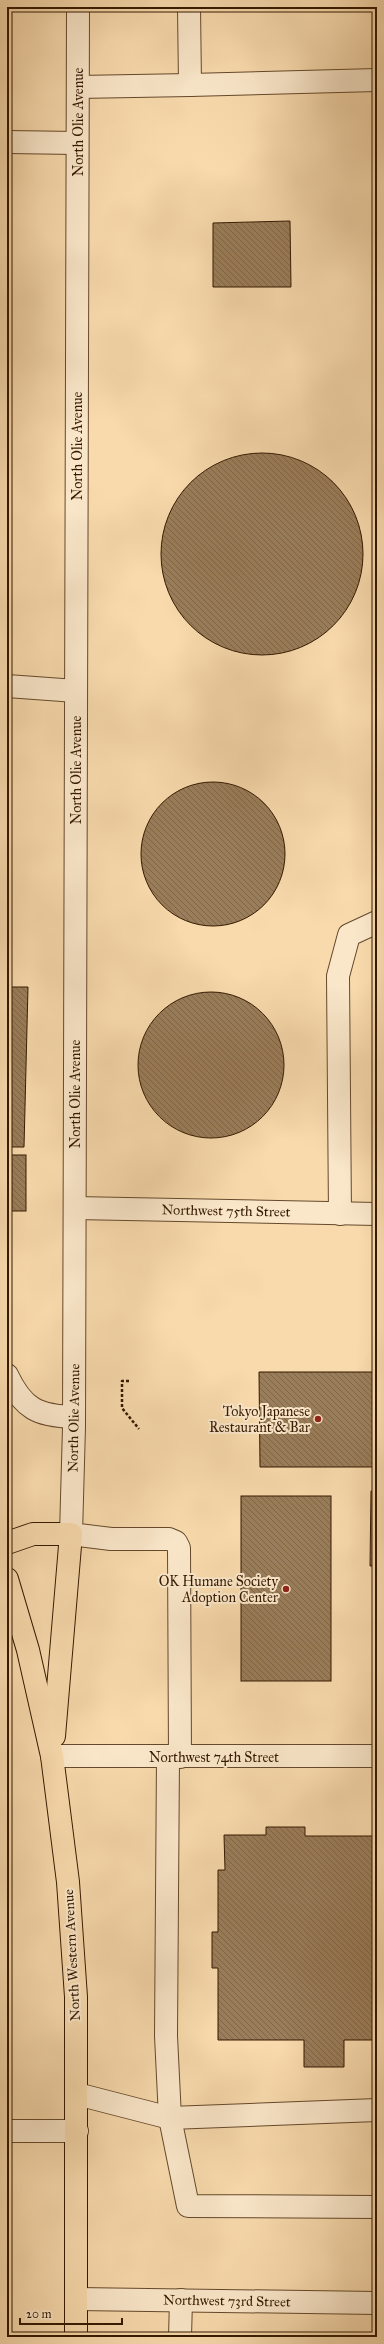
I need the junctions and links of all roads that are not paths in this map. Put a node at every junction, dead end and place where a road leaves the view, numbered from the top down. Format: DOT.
graph roads {
  1 [pos="78,7"];
  2 [pos="189,7"];
  3 [pos="377,80"];
  4 [pos="190,85"];
  5 [pos="78,86"];
  6 [pos="7,142"];
  7 [pos="78,143"];
  8 [pos="7,686"];
  9 [pos="76,691"];
  10 [pos="377,922"];
  11 [pos="75,1208"];
  12 [pos="340,1214"];
  13 [pos="377,1214"];
  14 [pos="7,1375"];
  15 [pos="74,1417"];
  16 [pos="71,1534"];
  17 [pos="7,1543"];
  18 [pos="7,1579"];
  19 [pos="52,1756"];
  20 [pos="377,1756"];
  21 [pos="174,1757"];
  22 [pos="76,2094"];
  23 [pos="377,2110"];
  24 [pos="170,2118"];
  25 [pos="7,2131"];
  26 [pos="76,2131"];
  27 [pos="377,2207"];
  28 [pos="76,2299"];
  29 [pos="181,2300"];
  30 [pos="377,2303"];
  31 [pos="76,2337"];
  32 [pos="180,2337"];
  1 -- 5 [label="street, North Olie Avenue"];
  2 -- 4 [label="street"];
  3 -- 4 [label="street"];
  4 -- 5 [label="street"];
  5 -- 7 [label="street, North Olie Avenue"];
  6 -- 7 [label="street"];
  7 -- 9 [label="street, North Olie Avenue"];
  8 -- 9 [label="street"];
  9 -- 11 [label="street, North Olie Avenue"];
  10 -- 12 [label="street"];
  11 -- 12 [label="street, Northwest 75th Street"];
  11 -- 15 [label="street, North Olie Avenue"];
  12 -- 13 [label="street, Northwest 75th Street"];
  14 -- 15 [label="street"];
  15 -- 16 [label="street, North Olie Avenue"];
  16 -- 17 [label="main road"];
  16 -- 19 [label="main road"];
  16 -- 21 [label="street"];
  18 -- 19 [label="main road, North Western Avenue"];
  19 -- 21 [label="street, Northwest 74th Street"];
  19 -- 22 [label="main road, North Western Avenue"];
  20 -- 21 [label="street, Northwest 74th Street"];
  21 -- 24 [label="street"];
  22 -- 24 [label="street"];
  22 -- 26 [label="main road, North Western Avenue"];
  23 -- 24 [label="street"];
  24 -- 27 [label="street"];
  25 -- 26 [label="street"];
  26 -- 28 [label="main road, North Western Avenue"];
  28 -- 29 [label="street, Northwest 73rd Street"];
  28 -- 31 [label="main road, North Western Avenue"];
  29 -- 30 [label="street, Northwest 73rd Street"];
  29 -- 32 [label="street"];
}
